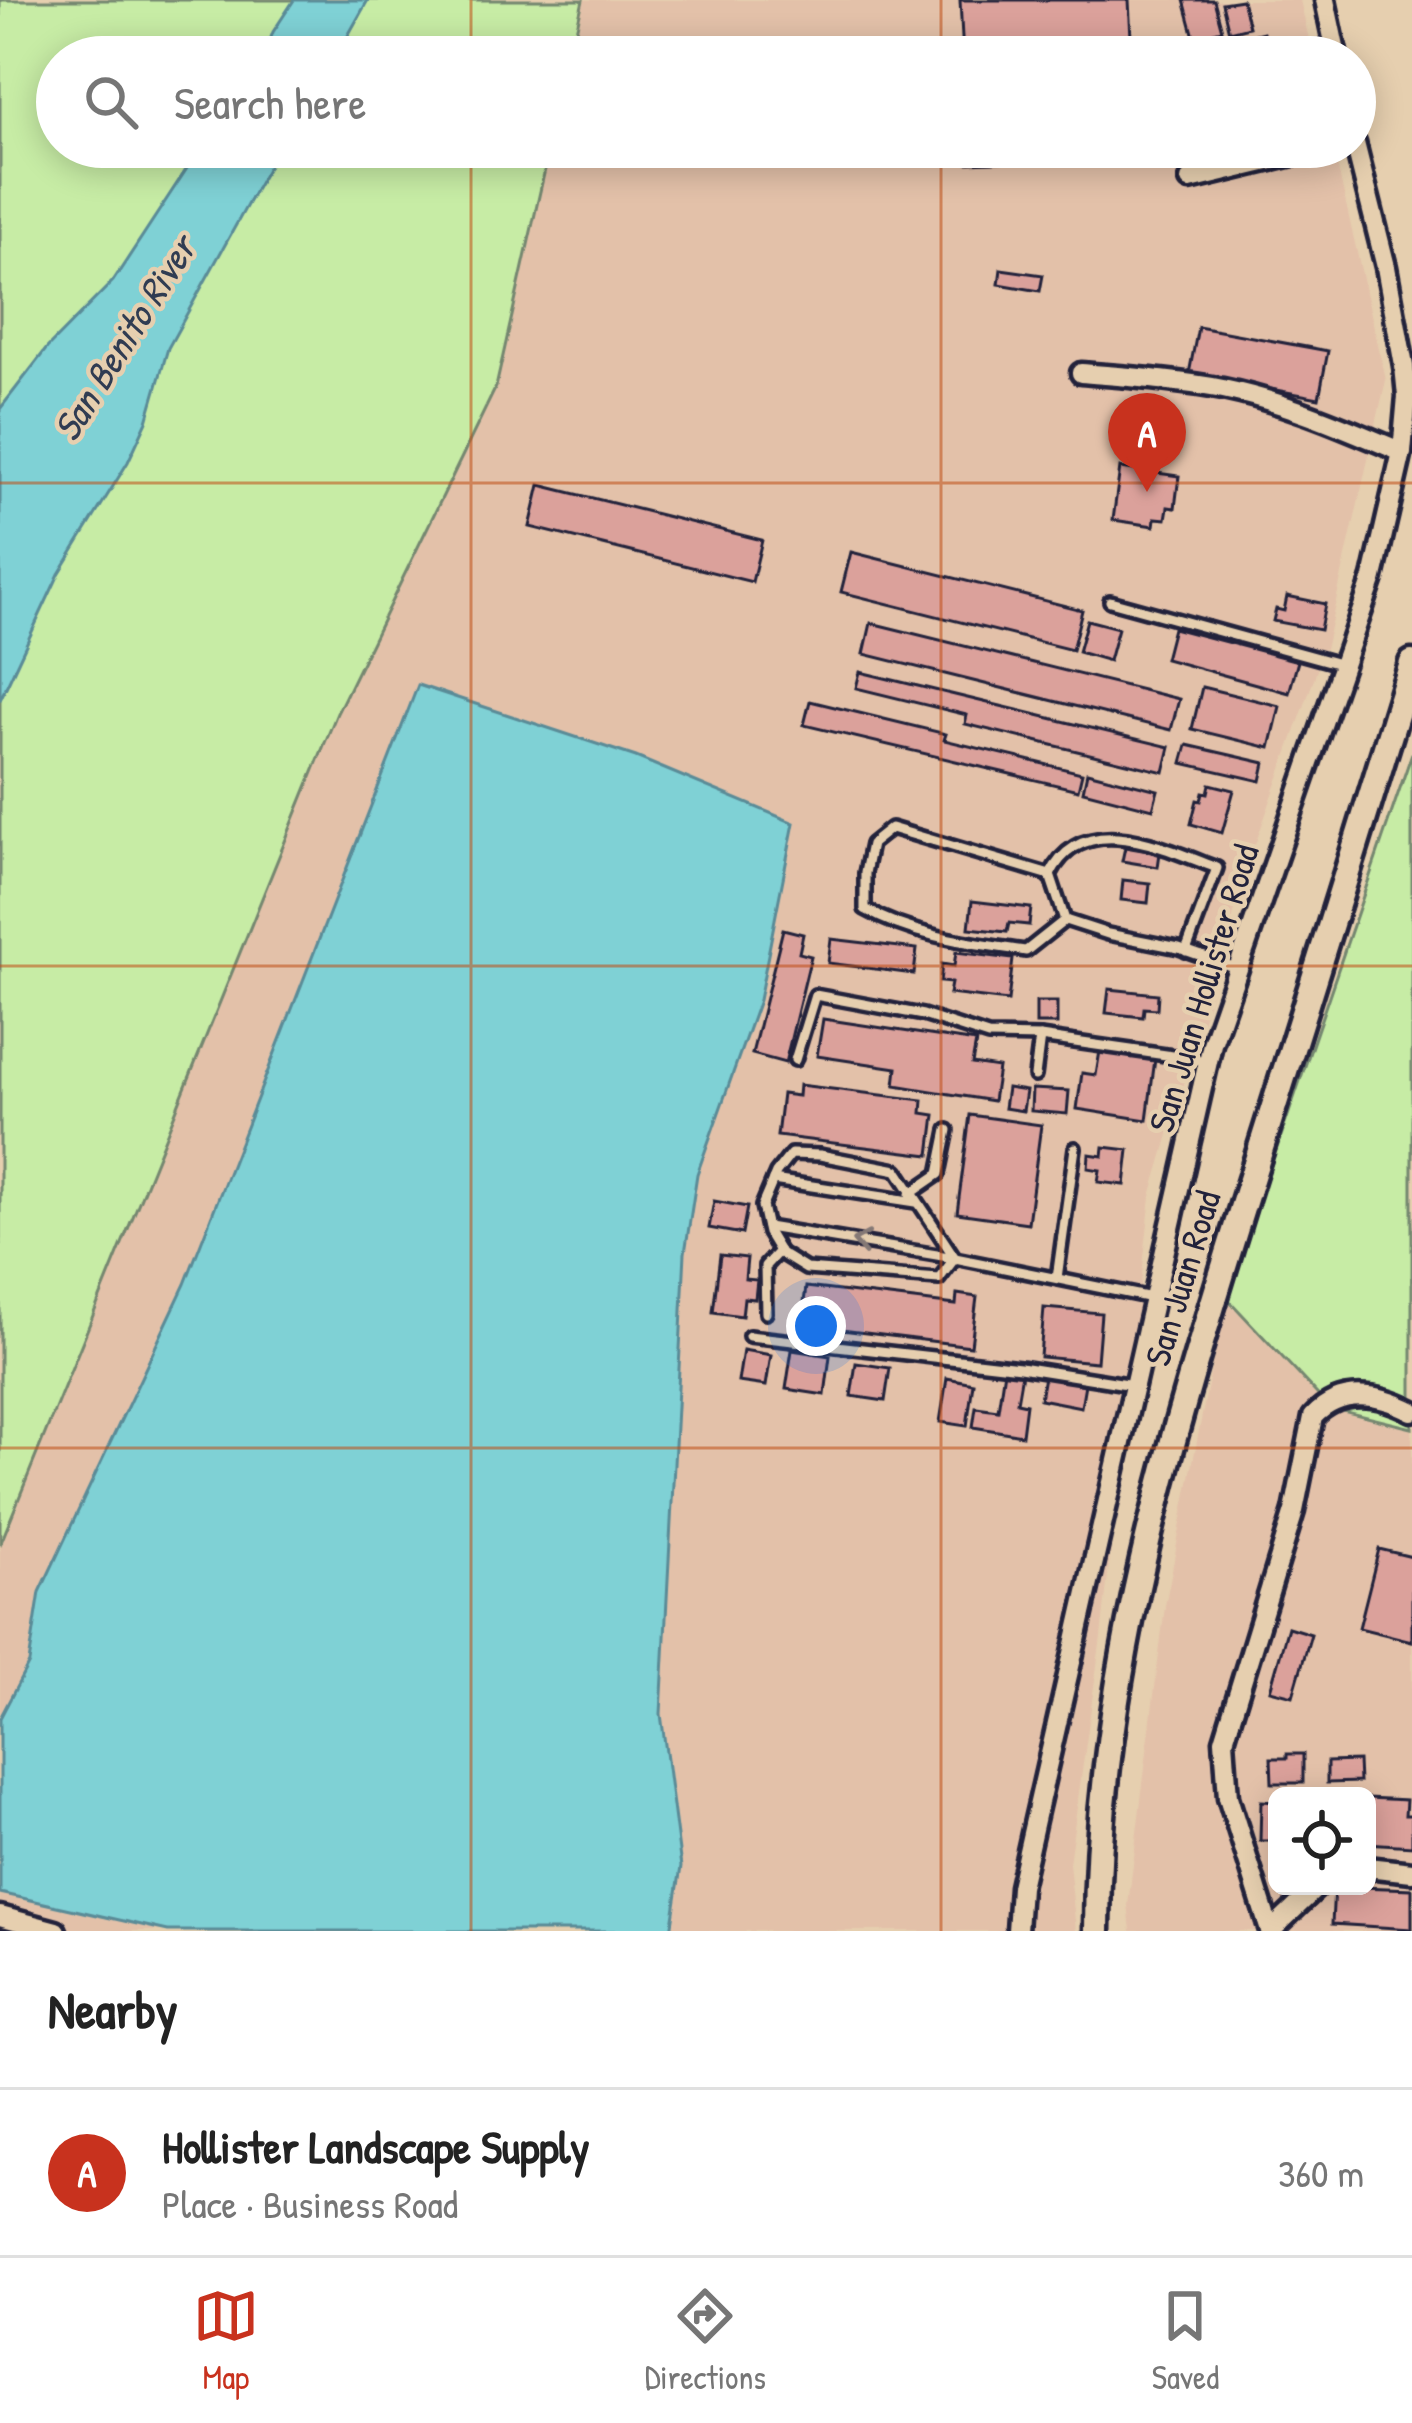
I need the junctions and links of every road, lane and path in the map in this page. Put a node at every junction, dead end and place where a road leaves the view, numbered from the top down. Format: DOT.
graph roads {
  1 [pos="1325,0"];
  2 [pos="1333,36"];
  3 [pos="1239,168"];
  4 [pos="1361,168"];
  5 [pos="1190,180"];
  6 [pos="1081,373"];
  7 [pos="1402,452"];
  8 [pos="1110,601"];
  9 [pos="1412,663"];
  10 [pos="1343,665"];
  11 [pos="1050,875"];
  12 [pos="1064,920"];
  13 [pos="1186,951"];
  14 [pos="1239,968"];
  15 [pos="1040,1037"];
  16 [pos="795,1060"];
  17 [pos="1208,1061"];
  18 [pos="1035,1076"];
  19 [pos="948,1130"];
  20 [pos="1075,1148"];
  21 [pos="773,1180"];
  22 [pos="913,1198"];
  23 [pos="767,1226"];
  24 [pos="779,1251"];
  25 [pos="955,1258"];
  26 [pos="1058,1278"];
  27 [pos="1152,1298"];
  28 [pos="766,1313"];
  29 [pos="749,1336"];
  30 [pos="1133,1385"];
  31 [pos="1412,1411"];
  32 [pos="1376,1868"];
  33 [pos="1412,1872"];
  34 [pos="1308,1895"];
  35 [pos="0,1916"];
  36 [pos="56,1931"];
  37 [pos="1016,1931"];
  38 [pos="1097,1931"];
  39 [pos="1270,1931"];
  1 -- 2 [label="street"];
  3 -- 5 [label="street"];
  4 -- 7 [label="street, San Juan Hollister Road"];
  6 -- 7 [label="street"];
  7 -- 10 [label="street, San Juan Hollister Road"];
  8 -- 10 [label="lane"];
  9 -- 38 [label="main road, San Juan Road"];
  10 -- 14 [label="street, San Juan Hollister Road"];
  11 -- 12 [label="lane"];
  11 -- 12 [label="lane"];
  11 -- 13 [label="lane"];
  12 -- 13 [label="lane"];
  13 -- 14 [label="lane"];
  14 -- 17 [label="street, San Juan Hollister Road"];
  15 -- 16 [label="lane"];
  15 -- 17 [label="lane"];
  15 -- 18 [label="lane"];
  17 -- 27 [label="street, San Juan Hollister Road"];
  19 -- 22 [label="lane"];
  20 -- 26 [label="lane"];
  21 -- 22 [label="lane"];
  21 -- 22 [label="lane"];
  21 -- 23 [label="lane"];
  22 -- 25 [label="lane"];
  23 -- 24 [label="lane"];
  25 -- 23 [label="lane, one-way"];
  24 -- 25 [label="lane"];
  24 -- 28 [label="lane"];
  25 -- 26 [label="lane"];
  26 -- 27 [label="lane"];
  27 -- 30 [label="street, San Juan Hollister Road"];
  29 -- 30 [label="lane"];
  30 -- 37 [label="street, San Juan Hollister Road"];
  31 -- 39 [label="street"];
  32 -- 33 [label="street"];
  34 -- 39 [label="street"];
  35 -- 36 [label="street"];
}
